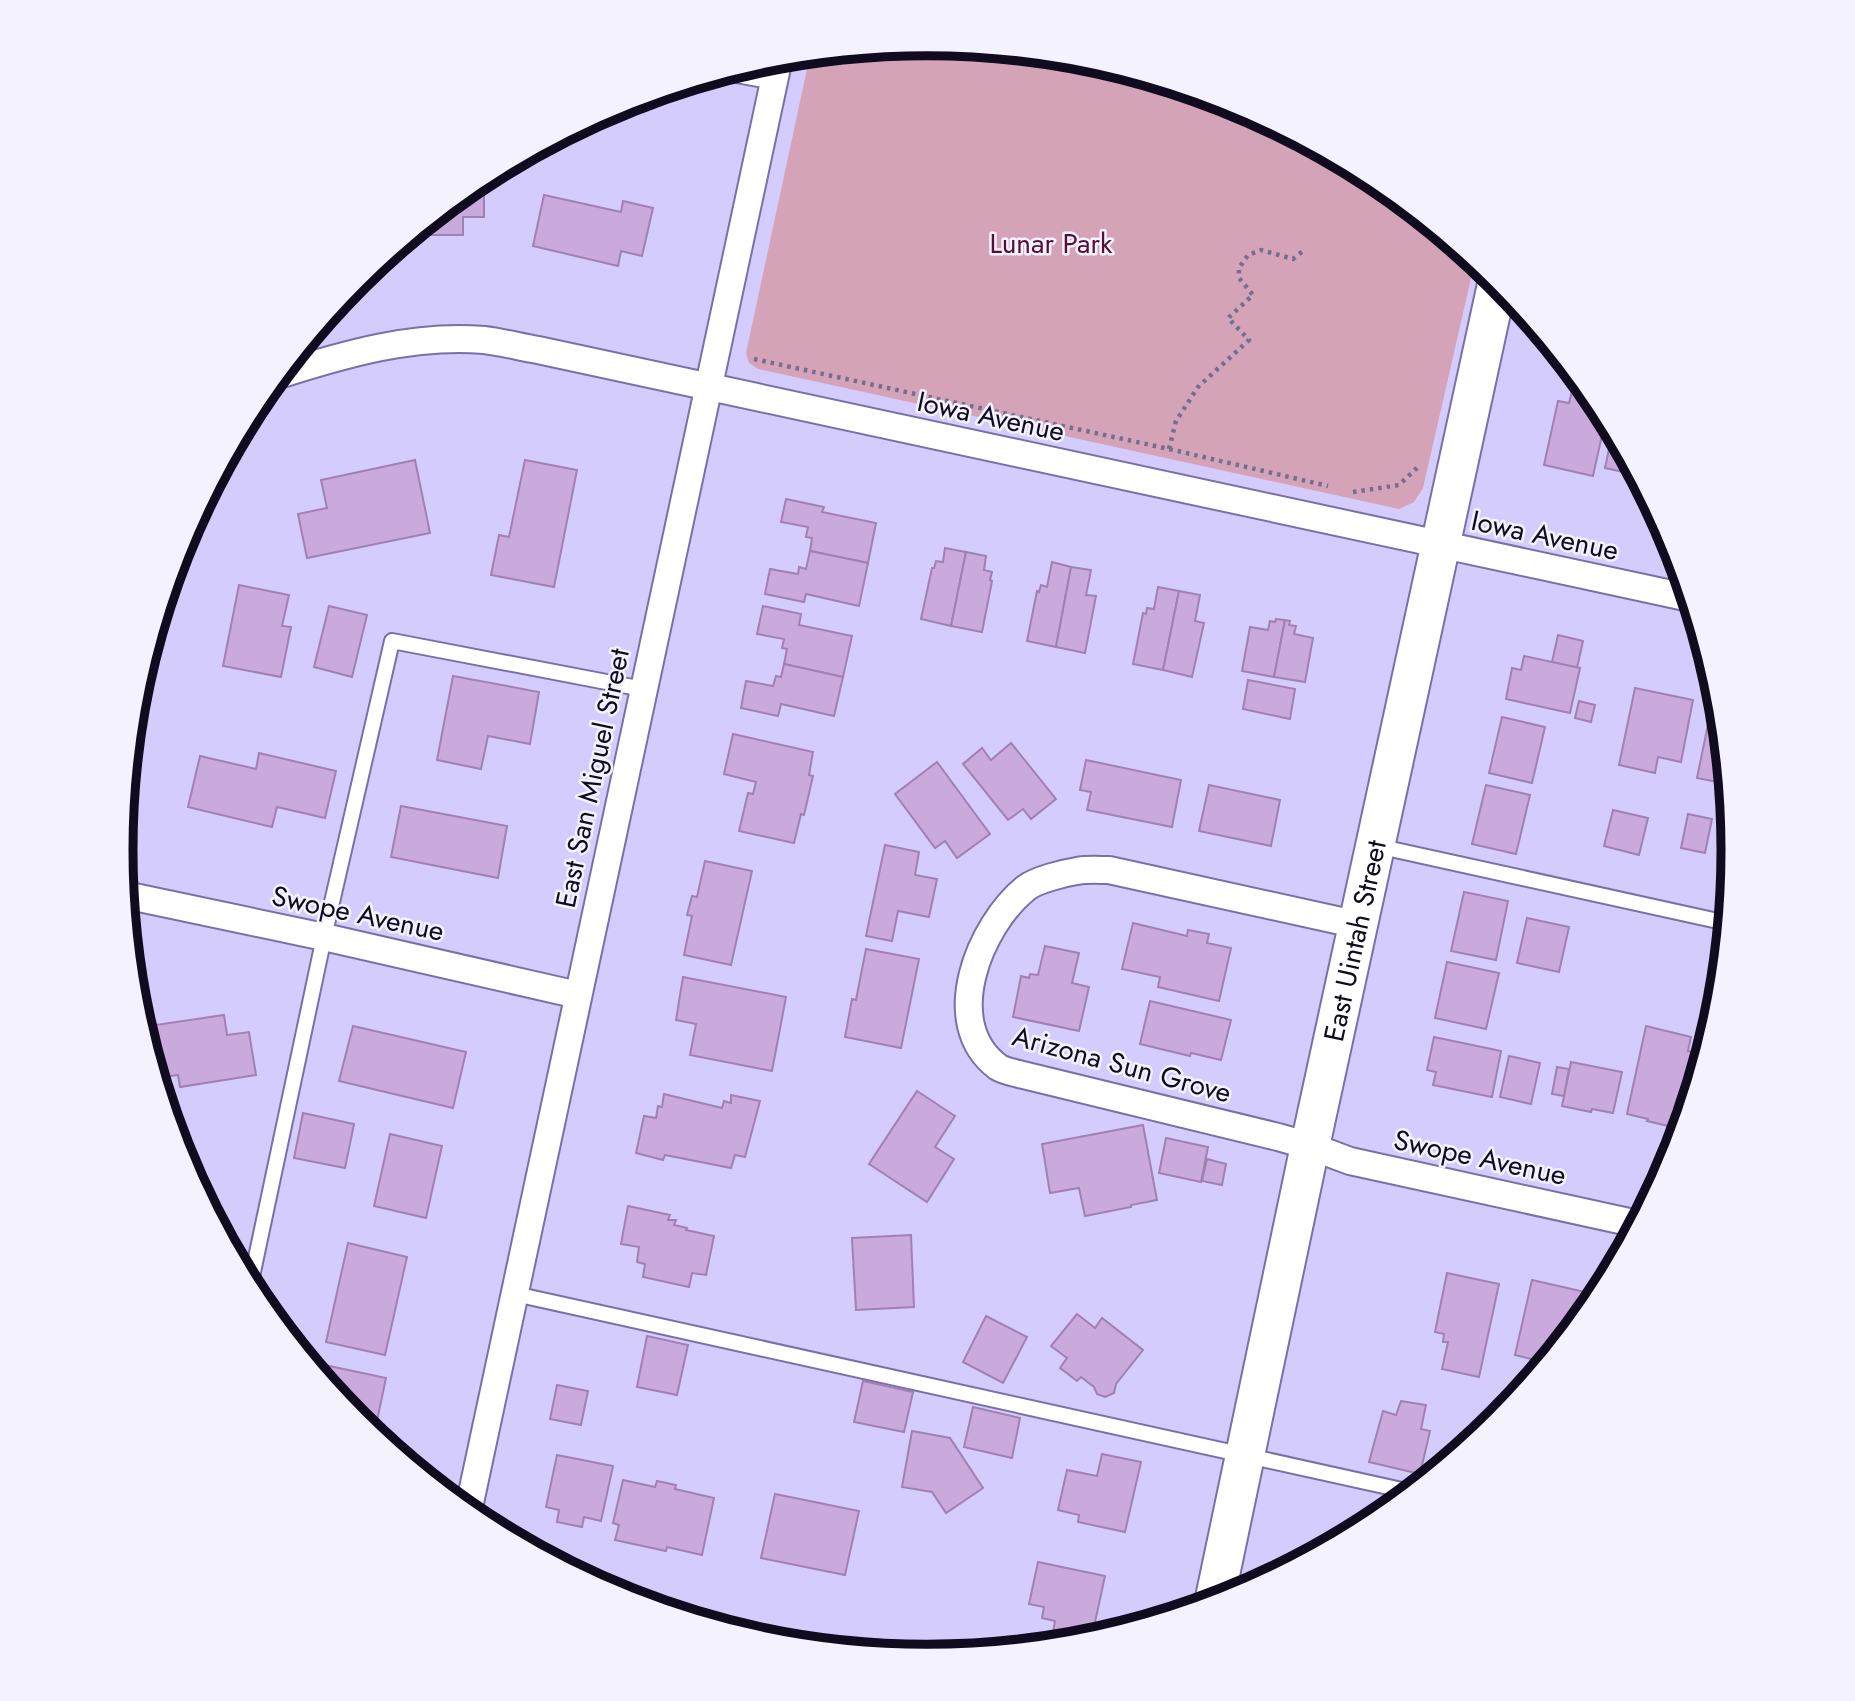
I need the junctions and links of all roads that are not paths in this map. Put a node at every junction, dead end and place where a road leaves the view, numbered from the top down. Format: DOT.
graph roads {
  1 [pos="777,70"];
  2 [pos="1495,295"];
  3 [pos="294,371"];
  4 [pos="708,388"];
  5 [pos="1441,545"];
  6 [pos="1680,596"];
  7 [pos="643,689"];
  8 [pos="1376,846"];
  9 [pos="135,897"];
  10 [pos="1718,921"];
  11 [pos="1359,925"];
  12 [pos="324,937"];
  13 [pos="578,995"];
  14 [pos="1310,1146"];
  15 [pos="1630,1222"];
  16 [pos="253,1270"];
  17 [pos="515,1294"];
  18 [pos="1245,1456"];
  19 [pos="1399,1489"];
  20 [pos="471,1500"];
  21 [pos="1216,1591"];
  1 -- 4 [label="street, East San Miguel Street"];
  2 -- 5 [label="main road, East Uintah Street"];
  3 -- 4 [label="street, Iowa Avenue"];
  4 -- 5 [label="street, Iowa Avenue"];
  4 -- 7 [label="street, East San Miguel Street"];
  5 -- 6 [label="street, Iowa Avenue"];
  5 -- 8 [label="main road, East Uintah Street"];
  7 -- 12 [label="lane"];
  7 -- 13 [label="street, East San Miguel Street"];
  8 -- 10 [label="lane"];
  8 -- 11 [label="main road, East Uintah Street"];
  9 -- 12 [label="street, Swope Avenue"];
  11 -- 14 [label="main road, East Uintah Street"];
  11 -- 14 [label="street, Arizona Sun Grove"];
  12 -- 13 [label="street, Swope Avenue"];
  12 -- 16 [label="lane"];
  13 -- 17 [label="street, East San Miguel Street"];
  14 -- 15 [label="street, Swope Avenue"];
  14 -- 18 [label="main road, East Uintah Street"];
  17 -- 18 [label="lane"];
  17 -- 20 [label="street, East San Miguel Street"];
  18 -- 19 [label="lane"];
  18 -- 21 [label="main road, East Uintah Street"];
}
